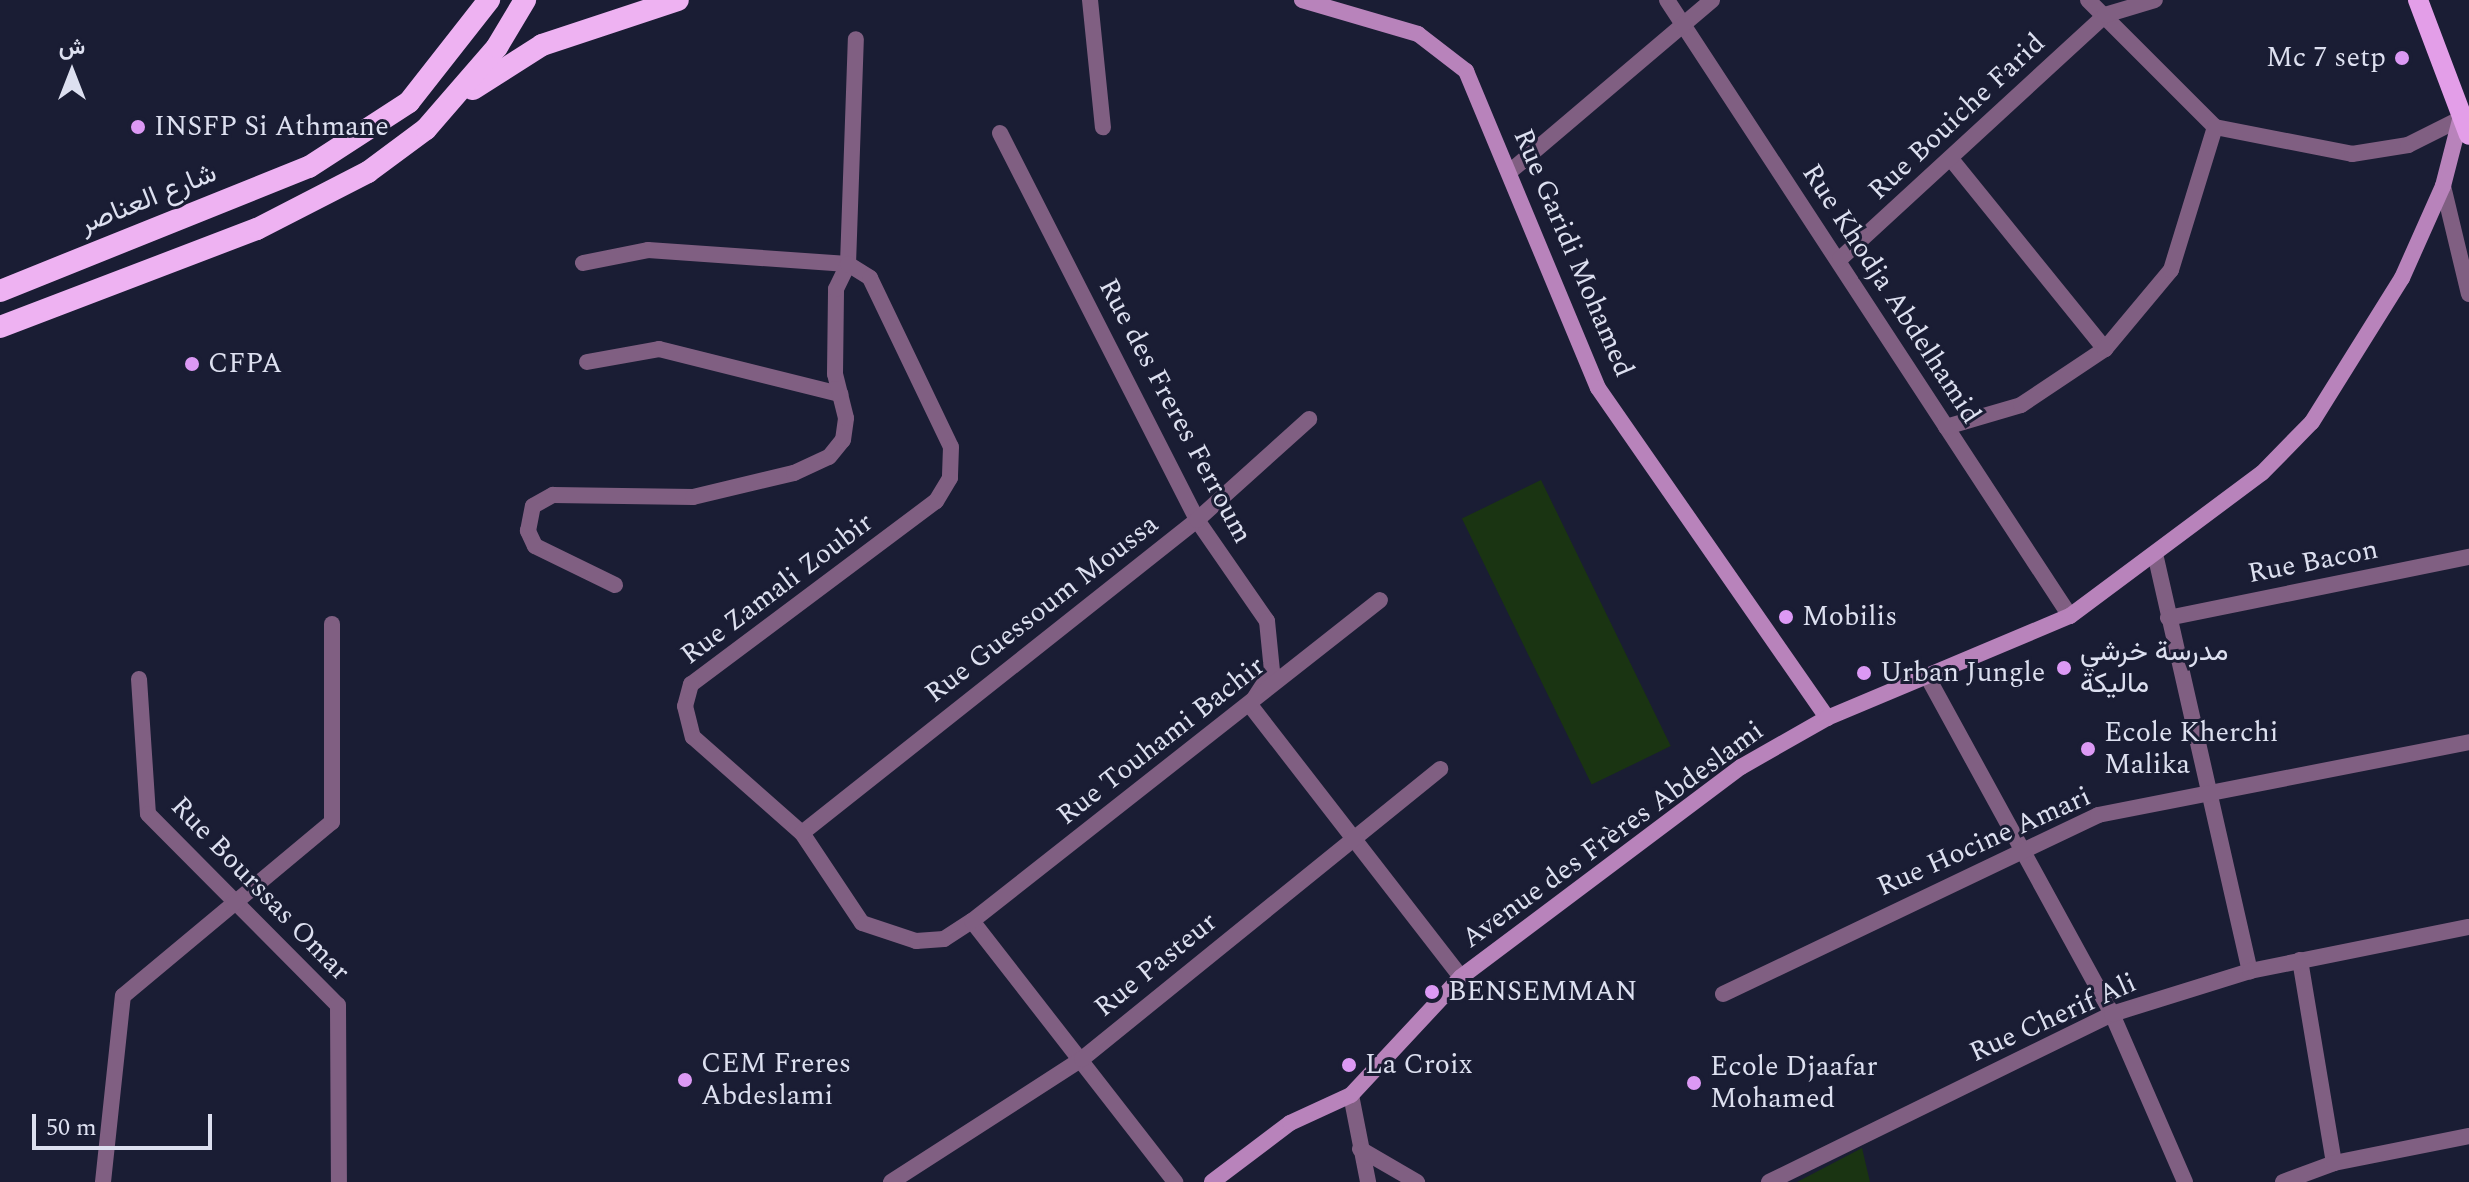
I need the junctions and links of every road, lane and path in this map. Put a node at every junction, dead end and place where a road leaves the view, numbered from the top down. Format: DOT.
graph roads {
  1 [pos="489,0"];
  2 [pos="525,0"];
  3 [pos="678,0"];
  4 [pos="1090,0"];
  5 [pos="1302,0"];
  6 [pos="1667,0"];
  7 [pos="1712,0"];
  8 [pos="2088,0"];
  9 [pos="2155,0"];
  10 [pos="2418,0"];
  11 [pos="2105,15"];
  12 [pos="1683,26"];
  13 [pos="856,39"];
  14 [pos="442,111"];
  15 [pos="2466,123"];
  16 [pos="1103,127"];
  17 [pos="2215,127"];
  18 [pos="1000,133"];
  19 [pos="1951,159"];
  20 [pos="1513,169"];
  21 [pos="2443,186"];
  22 [pos="1840,259"];
  23 [pos="583,263"];
  24 [pos="848,264"];
  25 [pos="0,291"];
  26 [pos="2469,294"];
  27 [pos="0,327"];
  28 [pos="2105,349"];
  29 [pos="587,362"];
  30 [pos="840,394"];
  31 [pos="1309,419"];
  32 [pos="1946,427"];
  33 [pos="1197,520"];
  34 [pos="2469,557"];
  35 [pos="2156,558"];
  36 [pos="615,585"];
  37 [pos="1380,600"];
  38 [pos="2070,616"];
  39 [pos="2168,618"];
  40 [pos="332,624"];
  41 [pos="1927,676"];
  42 [pos="139,679"];
  43 [pos="1250,705"];
  44 [pos="1827,718"];
  45 [pos="2469,742"];
  46 [pos="1440,769"];
  47 [pos="2205,791"];
  48 [pos="802,833"];
  49 [pos="1351,838"];
  50 [pos="2024,847"];
  51 [pos="236,903"];
  52 [pos="972,921"];
  53 [pos="2469,927"];
  54 [pos="2300,960"];
  55 [pos="2250,971"];
  56 [pos="1461,977"];
  57 [pos="1723,994"];
  58 [pos="2112,1014"];
  59 [pos="1082,1059"];
  60 [pos="1351,1095"];
  61 [pos="2469,1136"];
  62 [pos="1360,1149"];
  63 [pos="2334,1163"];
  64 [pos="103,1182"];
  65 [pos="339,1182"];
  66 [pos="891,1182"];
  67 [pos="1175,1182"];
  68 [pos="1212,1182"];
  69 [pos="1368,1182"];
  70 [pos="1417,1182"];
  71 [pos="1769,1182"];
  72 [pos="2185,1182"];
  73 [pos="2283,1182"];
  1 -- 25 [label="highway, شارع العناصر"];
  2 -- 14 [label="highway"];
  3 -- 14 [label="highway"];
  4 -- 16 [label="street"];
  5 -- 20 [label="main road, Rue Garidi Mohamed"];
  6 -- 12 [label="street, Rue Khodja Abdelhamid"];
  7 -- 12 [label="street"];
  8 -- 11 [label="street"];
  9 -- 11 [label="street, Rue Bouiche Farid"];
  10 -- 15 [label="main road"];
  11 -- 17 [label="street"];
  11 -- 19 [label="street, Rue Bouiche Farid"];
  12 -- 20 [label="street"];
  12 -- 22 [label="street, Rue Khodja Abdelhamid"];
  13 -- 24 [label="street"];
  14 -- 27 [label="highway"];
  15 -- 17 [label="street"];
  15 -- 21 [label="main road, Avenue des Frères Abdeslami"];
  17 -- 28 [label="street"];
  18 -- 33 [label="street, Rue des Freres Ferroum"];
  19 -- 22 [label="street, Rue Bouiche Farid"];
  19 -- 28 [label="street"];
  20 -- 44 [label="main road, Rue Garidi Mohamed"];
  21 -- 26 [label="street"];
  21 -- 35 [label="main road, Avenue des Frères Abdeslami"];
  22 -- 32 [label="street, Rue Khodja Abdelhamid"];
  23 -- 24 [label="street"];
  24 -- 30 [label="street"];
  24 -- 48 [label="street, Rue Zamali Zoubir"];
  28 -- 32 [label="street"];
  29 -- 30 [label="street"];
  30 -- 36 [label="street"];
  31 -- 33 [label="street, Rue Guessoum Moussa"];
  32 -- 38 [label="street, Rue Khodja Abdelhamid"];
  33 -- 43 [label="street, Rue des Freres Ferroum"];
  33 -- 48 [label="street, Rue Guessoum Moussa"];
  34 -- 39 [label="street, Rue Bacon"];
  35 -- 38 [label="main road, Avenue des Frères Abdeslami"];
  35 -- 39 [label="street"];
  37 -- 43 [label="street, Rue Touhami Bachir"];
  38 -- 41 [label="main road, Avenue des Frères Abdeslami"];
  39 -- 47 [label="street"];
  40 -- 51 [label="street"];
  41 -- 44 [label="main road, Avenue des Frères Abdeslami"];
  41 -- 50 [label="street"];
  42 -- 51 [label="street, Rue Bourssas Omar"];
  43 -- 49 [label="street"];
  43 -- 52 [label="street, Rue Touhami Bachir"];
  44 -- 56 [label="main road, Avenue des Frères Abdeslami"];
  45 -- 47 [label="street, Rue Hocine Amari"];
  46 -- 49 [label="street, Rue Pasteur"];
  47 -- 50 [label="street, Rue Hocine Amari"];
  47 -- 55 [label="street"];
  48 -- 52 [label="street, Rue Zamali Zoubir"];
  49 -- 56 [label="street"];
  49 -- 59 [label="street, Rue Pasteur"];
  50 -- 57 [label="street, Rue Hocine Amari"];
  50 -- 58 [label="street"];
  51 -- 64 [label="street"];
  51 -- 65 [label="street, Rue Bourssas Omar"];
  52 -- 59 [label="street"];
  53 -- 54 [label="street, Rue Cherif Ali"];
  54 -- 55 [label="street, Rue Cherif Ali"];
  54 -- 63 [label="street"];
  55 -- 58 [label="street, Rue Cherif Ali"];
  56 -- 60 [label="main road, Avenue des Frères Abdeslami"];
  58 -- 71 [label="street, Rue Cherif Ali"];
  58 -- 72 [label="street"];
  59 -- 66 [label="street, Rue Pasteur"];
  59 -- 67 [label="street"];
  60 -- 62 [label="street"];
  60 -- 68 [label="main road, Avenue des Frères Abdeslami"];
  61 -- 63 [label="street"];
  62 -- 69 [label="street"];
  62 -- 70 [label="street"];
  63 -- 73 [label="street"];
}
